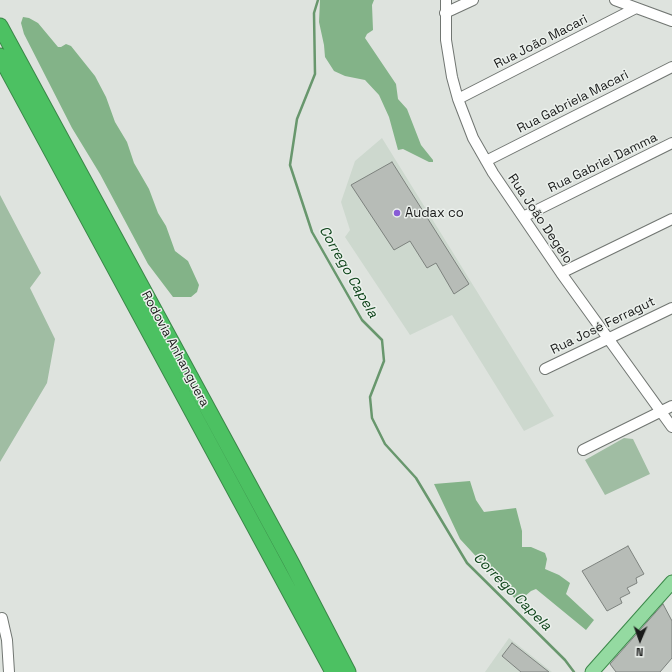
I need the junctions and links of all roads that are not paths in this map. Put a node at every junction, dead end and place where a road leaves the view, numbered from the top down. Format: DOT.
graph roads {
  1 [pos="446,0"];
  2 [pos="473,0"];
  3 [pos="615,0"];
  4 [pos="636,8"];
  5 [pos="445,13"];
  6 [pos="672,21"];
  7 [pos="0,26"];
  8 [pos="0,56"];
  9 [pos="672,67"];
  10 [pos="458,99"];
  11 [pos="672,143"];
  12 [pos="486,161"];
  13 [pos="523,217"];
  14 [pos="672,219"];
  15 [pos="561,273"];
  16 [pos="672,308"];
  17 [pos="609,339"];
  18 [pos="545,369"];
  19 [pos="672,406"];
  20 [pos="662,411"];
  21 [pos="672,427"];
  22 [pos="583,450"];
  23 [pos="672,582"];
  24 [pos="2,618"];
  25 [pos="9,672"];
  26 [pos="334,672"];
  27 [pos="348,672"];
  28 [pos="592,672"];
  1 -- 5 [label="street, Rua João Degelo"];
  2 -- 5 [label="street"];
  3 -- 4 [label="street"];
  4 -- 6 [label="street"];
  4 -- 10 [label="street, Rua João Macari"];
  5 -- 10 [label="street, Rua João Degelo"];
  7 -- 27 [label="highway, Rodovia Anhanguera"];
  8 -- 26 [label="highway, Rodovia Anhanguera"];
  9 -- 12 [label="street, Rua Gabriela Macari"];
  10 -- 12 [label="street, Rua João Degelo"];
  11 -- 13 [label="street, Rua Gabriel Damma"];
  12 -- 13 [label="street, Rua João Degelo"];
  13 -- 15 [label="street, Rua João Degelo"];
  14 -- 15 [label="street"];
  15 -- 17 [label="street, Rua João Degelo"];
  16 -- 17 [label="street, Rua José Ferragut"];
  17 -- 18 [label="street, Rua José Ferragut"];
  17 -- 20 [label="street, Rua João Degelo"];
  19 -- 20 [label="street"];
  20 -- 21 [label="street, Rua João Degelo"];
  20 -- 22 [label="street"];
  23 -- 28 [label="main road"];
  24 -- 25 [label="street"];
}
